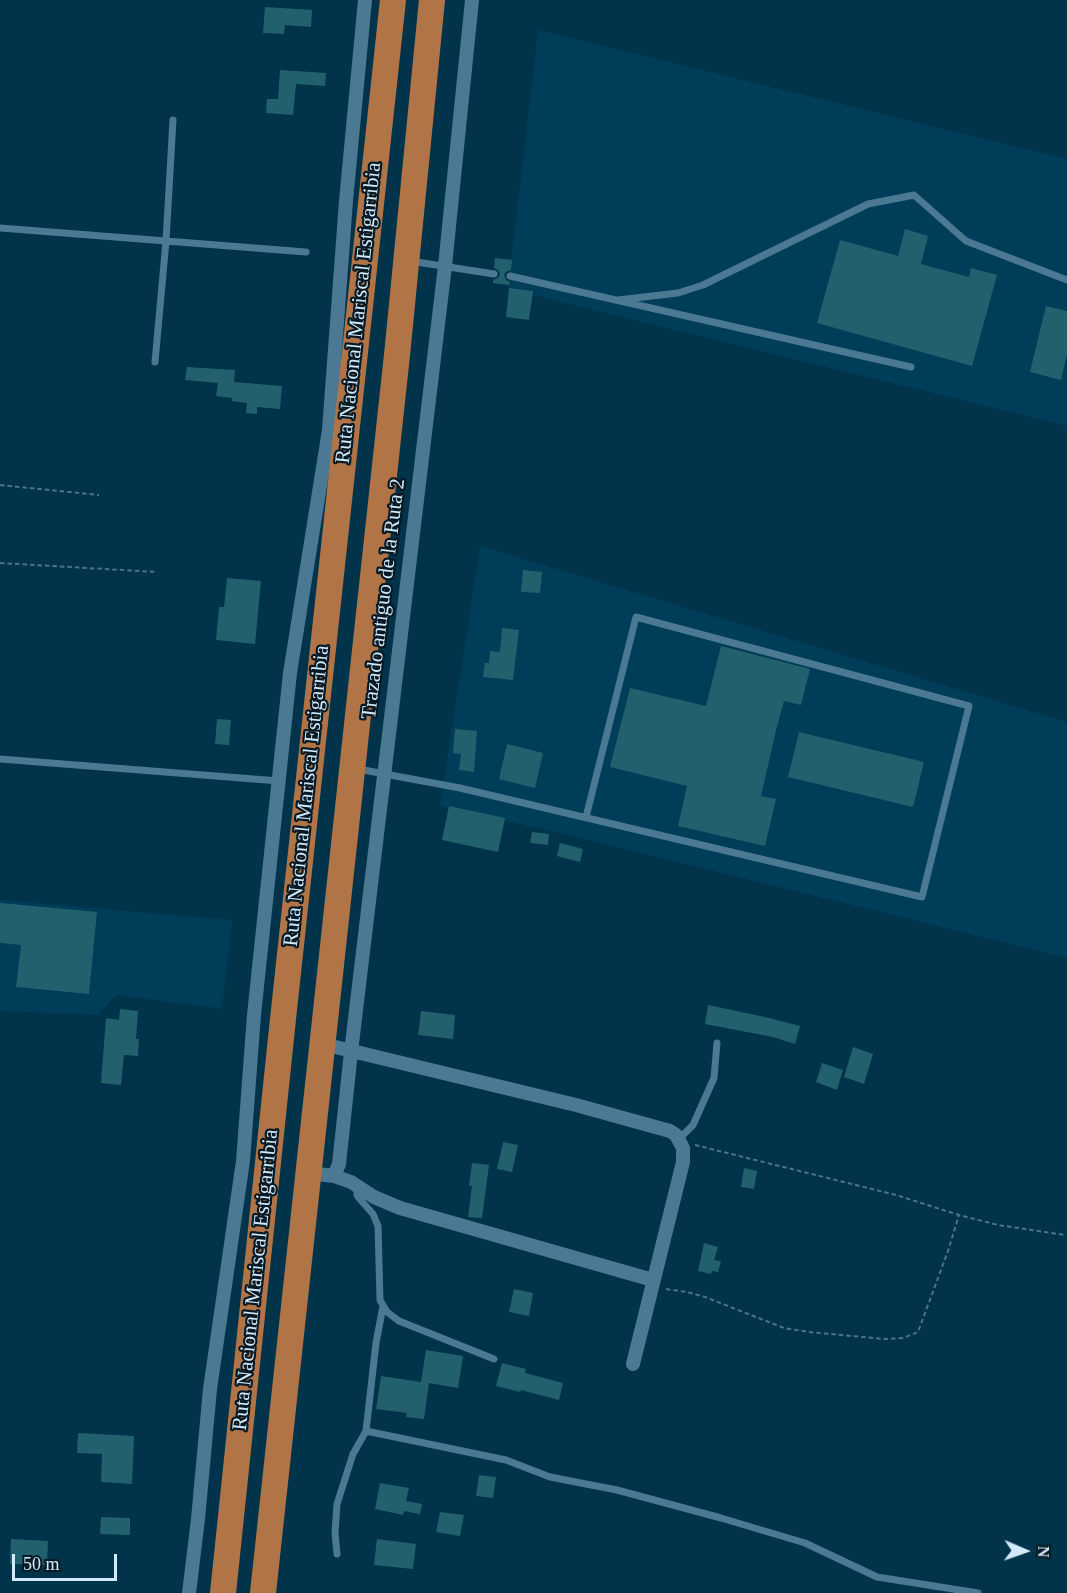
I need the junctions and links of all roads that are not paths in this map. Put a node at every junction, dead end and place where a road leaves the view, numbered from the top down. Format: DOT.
graph roads {
  1 [pos="365,0"];
  2 [pos="393,0"];
  3 [pos="432,0"];
  4 [pos="472,0"];
  5 [pos="173,120"];
  6 [pos="0,228"];
  7 [pos="166,241"];
  8 [pos="306,252"];
  9 [pos="406,260"];
  10 [pos="445,266"];
  11 [pos="494,274"];
  12 [pos="510,276"];
  13 [pos="1067,280"];
  14 [pos="618,300"];
  15 [pos="155,362"];
  16 [pos="911,367"];
  17 [pos="0,759"];
  18 [pos="352,768"];
  19 [pos="385,774"];
  20 [pos="279,781"];
  21 [pos="586,817"];
  22 [pos="717,1043"];
  23 [pos="323,1044"];
  24 [pos="351,1052"];
  25 [pos="680,1140"];
  26 [pos="309,1173"];
  27 [pos="334,1176"];
  28 [pos="358,1186"];
  29 [pos="652,1285"];
  30 [pos="383,1306"];
  31 [pos="494,1359"];
  32 [pos="633,1364"];
  33 [pos="366,1431"];
  34 [pos="337,1554"];
  35 [pos="189,1593"];
  36 [pos="223,1593"];
  37 [pos="263,1593"];
  38 [pos="978,1593"];
  1 -- 20 [label="street"];
  2 -- 36 [label="highway, Ruta Nacional Mariscal Estigarribia"];
  3 -- 9 [label="highway, Ruta Nacional Mariscal Estigarribia"];
  4 -- 10 [label="street, Trazado antiguo de la Ruta 2"];
  5 -- 7 [label="lane"];
  6 -- 7 [label="lane"];
  7 -- 8 [label="lane"];
  7 -- 15 [label="lane"];
  9 -- 10 [label="lane"];
  9 -- 18 [label="highway, Ruta Nacional Mariscal Estigarribia"];
  10 -- 11 [label="lane"];
  10 -- 19 [label="street, Trazado antiguo de la Ruta 2"];
  12 -- 14 [label="lane"];
  13 -- 14 [label="lane"];
  14 -- 16 [label="lane"];
  17 -- 20 [label="lane"];
  18 -- 19 [label="lane"];
  18 -- 23 [label="highway, Ruta Nacional Mariscal Estigarribia"];
  19 -- 21 [label="lane"];
  19 -- 24 [label="street, Trazado antiguo de la Ruta 2"];
  20 -- 35 [label="street"];
  21 -- 21 [label="lane"];
  22 -- 25 [label="lane"];
  23 -- 24 [label="street"];
  23 -- 26 [label="highway, Ruta Nacional Mariscal Estigarribia"];
  24 -- 25 [label="street"];
  24 -- 27 [label="street, Trazado antiguo de la Ruta 2"];
  25 -- 29 [label="street"];
  26 -- 27 [label="street"];
  26 -- 37 [label="highway, Ruta Nacional Mariscal Estigarribia"];
  27 -- 28 [label="street"];
  28 -- 29 [label="street"];
  28 -- 30 [label="lane"];
  29 -- 32 [label="street"];
  30 -- 31 [label="lane"];
  30 -- 33 [label="lane"];
  33 -- 34 [label="lane"];
  33 -- 38 [label="lane"];
}
